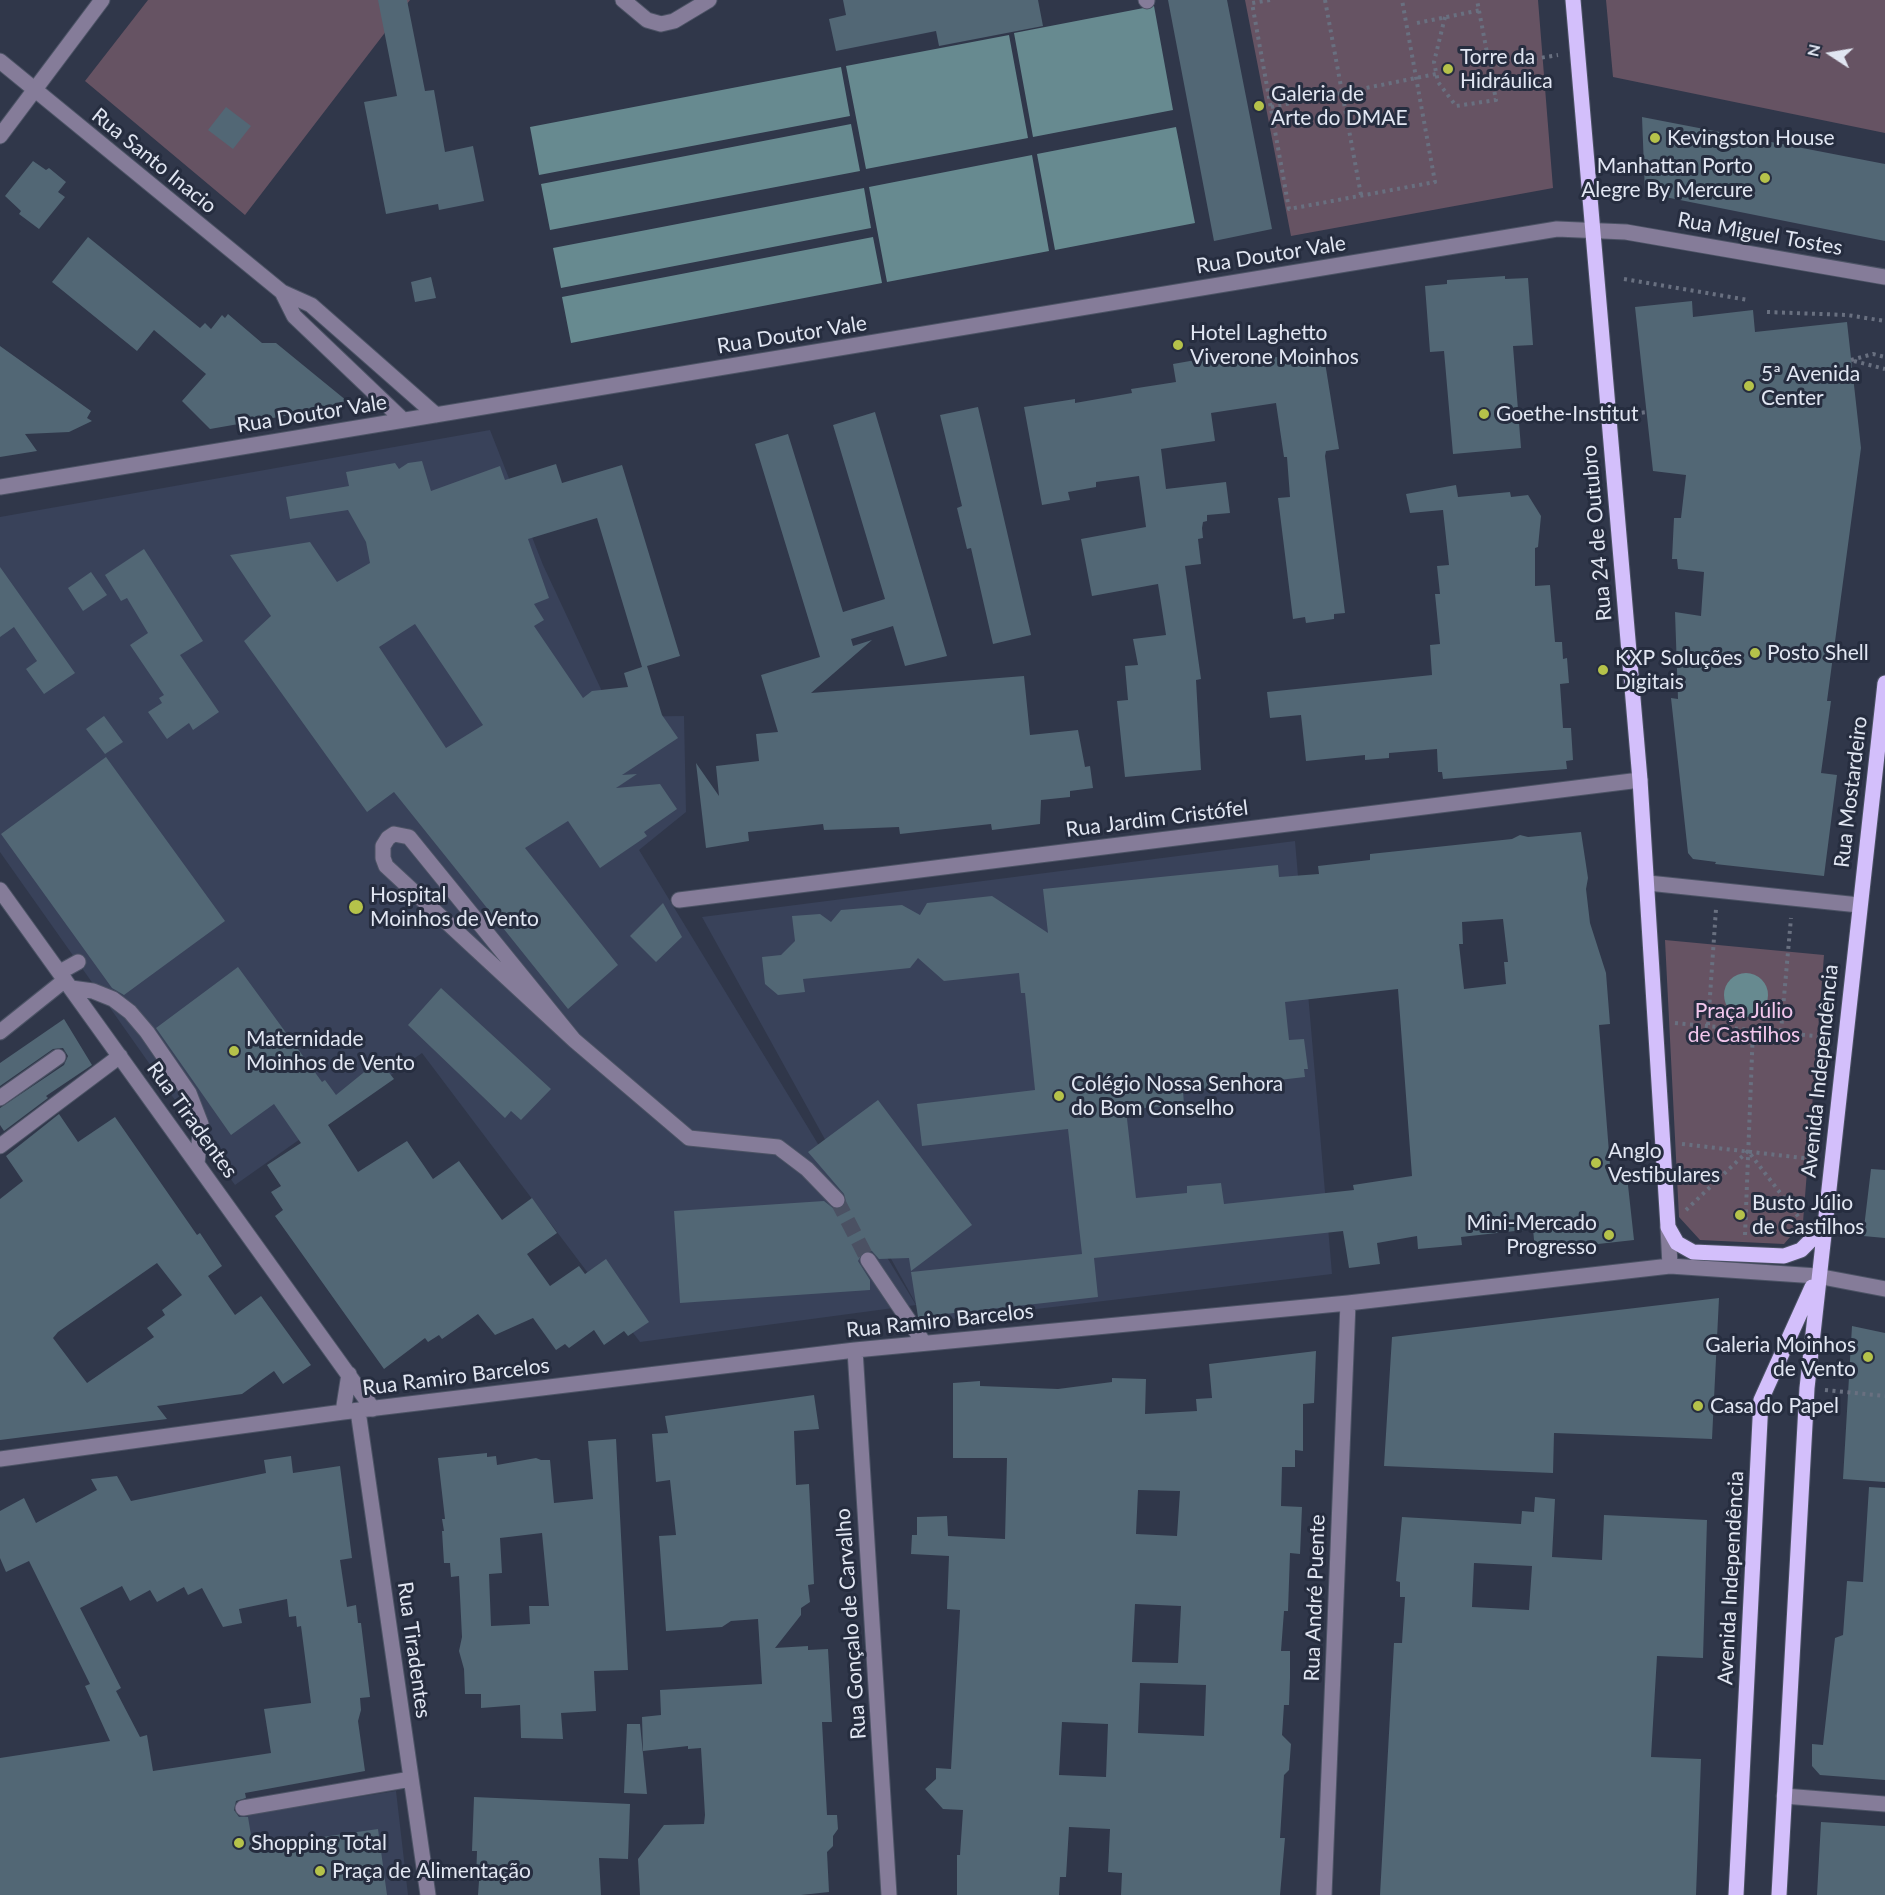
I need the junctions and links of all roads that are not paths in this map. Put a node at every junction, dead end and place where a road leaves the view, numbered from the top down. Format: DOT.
graph roads {
  1 [pos="102,0"];
  2 [pos="623,0"];
  3 [pos="710,0"];
  4 [pos="1573,0"];
  5 [pos="0,61"];
  6 [pos="34,90"];
  7 [pos="0,136"];
  8 [pos="1591,229"];
  9 [pos="1885,277"];
  10 [pos="282,292"];
  11 [pos="436,415"];
  12 [pos="403,420"];
  13 [pos="0,487"];
  14 [pos="1885,683"];
  15 [pos="1640,780"];
  16 [pos="1648,883"];
  17 [pos="0,890"];
  18 [pos="679,900"];
  19 [pos="1859,905"];
  20 [pos="78,962"];
  21 [pos="65,980"];
  22 [pos="0,1032"];
  23 [pos="574,1040"];
  24 [pos="120,1056"];
  25 [pos="58,1057"];
  26 [pos="0,1098"];
  27 [pos="0,1146"];
  28 [pos="197,1164"];
  29 [pos="837,1200"];
  30 [pos="1668,1227"];
  31 [pos="1823,1228"];
  32 [pos="868,1260"];
  33 [pos="1670,1266"];
  34 [pos="1817,1276"];
  35 [pos="1885,1289"];
  36 [pos="1348,1303"];
  37 [pos="924,1343"];
  38 [pos="855,1350"];
  39 [pos="349,1374"];
  40 [pos="358,1411"];
  41 [pos="0,1459"];
  42 [pos="411,1779"];
  43 [pos="1784,1796"];
  44 [pos="1885,1804"];
  45 [pos="243,1808"];
  46 [pos="428,1895"];
  47 [pos="889,1895"];
  48 [pos="1324,1895"];
  49 [pos="1736,1895"];
  50 [pos="1779,1895"];
  1 -- 6 [label="street"];
  2 -- 3 [label="street"];
  4 -- 8 [label="main road, Rua 24 de Outubro"];
  5 -- 6 [label="street, Rua Santo Inacio"];
  6 -- 7 [label="street"];
  6 -- 10 [label="street, Rua Santo Inacio"];
  8 -- 9 [label="street, Rua Miguel Tostes"];
  8 -- 11 [label="street, Rua Doutor Vale"];
  8 -- 15 [label="main road, Rua 24 de Outubro"];
  10 -- 11 [label="street, Rua Santo Inacio"];
  10 -- 12 [label="street, Rua Santo Inacio"];
  11 -- 12 [label="street, Rua Doutor Vale"];
  12 -- 13 [label="street, Rua Doutor Vale"];
  14 -- 19 [label="main road, Rua Mostardeiro"];
  15 -- 16 [label="main road, Rua 24 de Outubro"];
  15 -- 18 [label="street, Rua Jardim Cristófel"];
  16 -- 19 [label="street"];
  16 -- 30 [label="main road"];
  17 -- 21 [label="street, Rua Tiradentes"];
  19 -- 31 [label="main road, Avenida Independência"];
  20 -- 21 [label="street"];
  21 -- 22 [label="street"];
  21 -- 24 [label="street, Rua Tiradentes"];
  21 -- 28 [label="street"];
  23 -- 23 [label="street"];
  23 -- 29 [label="street"];
  24 -- 27 [label="street"];
  24 -- 28 [label="street, Rua Tiradentes"];
  25 -- 26 [label="street"];
  28 -- 39 [label="street, Rua Tiradentes"];
  30 -- 31 [label="main road"];
  30 -- 33 [label="street"];
  31 -- 34 [label="main road, Avenida Independência"];
  32 -- 37 [label="street"];
  33 -- 34 [label="street, Rua Ramiro Barcelos"];
  33 -- 36 [label="street, Rua Ramiro Barcelos"];
  34 -- 35 [label="street, Rua Ramiro Barcelos"];
  34 -- 43 [label="main road, Avenida Independência"];
  34 -- 49 [label="main road, Avenida Independência"];
  36 -- 37 [label="street, Rua Ramiro Barcelos"];
  36 -- 48 [label="street, Rua André Puente"];
  37 -- 38 [label="street, Rua Ramiro Barcelos"];
  38 -- 40 [label="street, Rua Ramiro Barcelos"];
  38 -- 47 [label="street, Rua Gonçalo de Carvalho"];
  39 -- 40 [label="street, Rua Tiradentes"];
  39 -- 40 [label="street, Rua Tiradentes"];
  40 -- 41 [label="street, Rua Ramiro Barcelos"];
  40 -- 42 [label="street, Rua Tiradentes"];
  42 -- 45 [label="street"];
  42 -- 46 [label="street, Rua Tiradentes"];
  43 -- 44 [label="street"];
  43 -- 50 [label="main road, Avenida Independência"];
}
